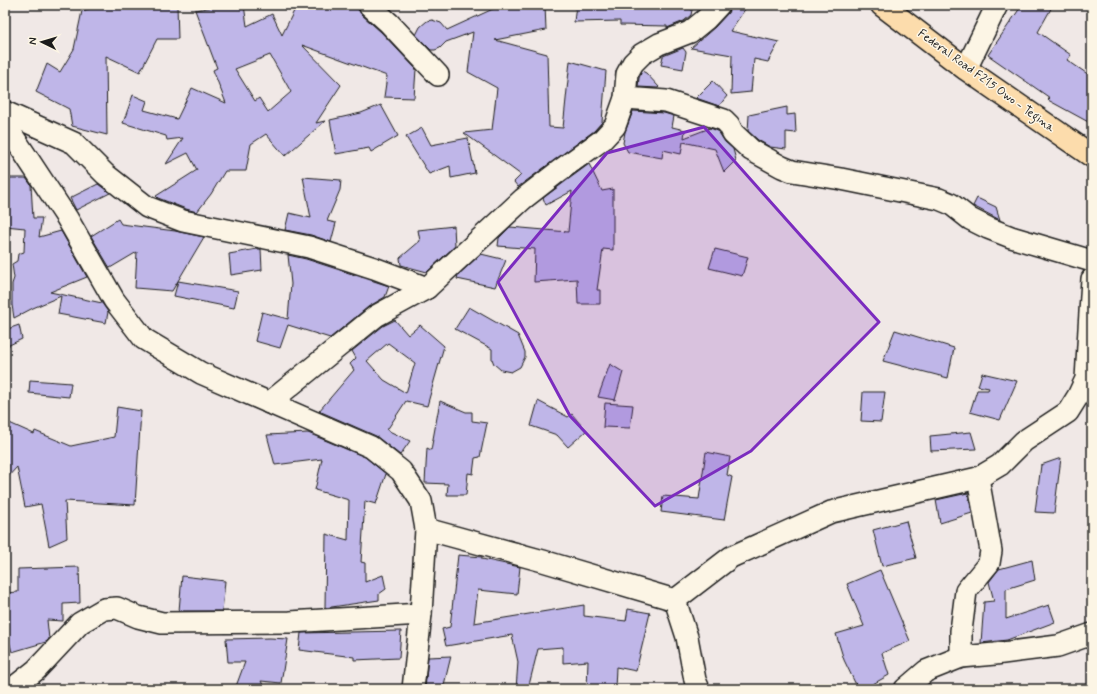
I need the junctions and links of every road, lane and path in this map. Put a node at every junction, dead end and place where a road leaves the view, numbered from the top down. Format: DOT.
graph roads {
  1 [pos="369,5"];
  2 [pos="719,5"];
  3 [pos="882,5"];
  4 [pos="997,5"];
  5 [pos="966,69"];
  6 [pos="438,75"];
  7 [pos="625,98"];
  8 [pos="5,112"];
  9 [pos="5,124"];
  10 [pos="1092,156"];
  11 [pos="1092,261"];
  12 [pos="1092,279"];
  13 [pos="427,288"];
  14 [pos="269,403"];
  15 [pos="978,478"];
  16 [pos="426,529"];
  17 [pos="675,600"];
  18 [pos="421,614"];
  19 [pos="1092,634"];
  20 [pos="961,656"];
  21 [pos="15,688"];
  22 [pos="413,689"];
  23 [pos="699,689"];
  24 [pos="905,689"];
  1 -- 6 [label="street"];
  2 -- 7 [label="street"];
  3 -- 5 [label="main road, Federal Road F215 Owo - Tegina"];
  4 -- 5 [label="street"];
  5 -- 10 [label="main road, Federal Road F215 Owo - Tegina"];
  7 -- 11 [label="street"];
  7 -- 13 [label="street"];
  8 -- 13 [label="street"];
  9 -- 14 [label="street"];
  12 -- 15 [label="street"];
  13 -- 14 [label="street"];
  14 -- 16 [label="street"];
  15 -- 17 [label="street"];
  15 -- 20 [label="street"];
  16 -- 17 [label="street"];
  16 -- 18 [label="street"];
  17 -- 23 [label="street"];
  18 -- 21 [label="street"];
  18 -- 22 [label="street"];
  19 -- 20 [label="street"];
  20 -- 24 [label="street"];
}
